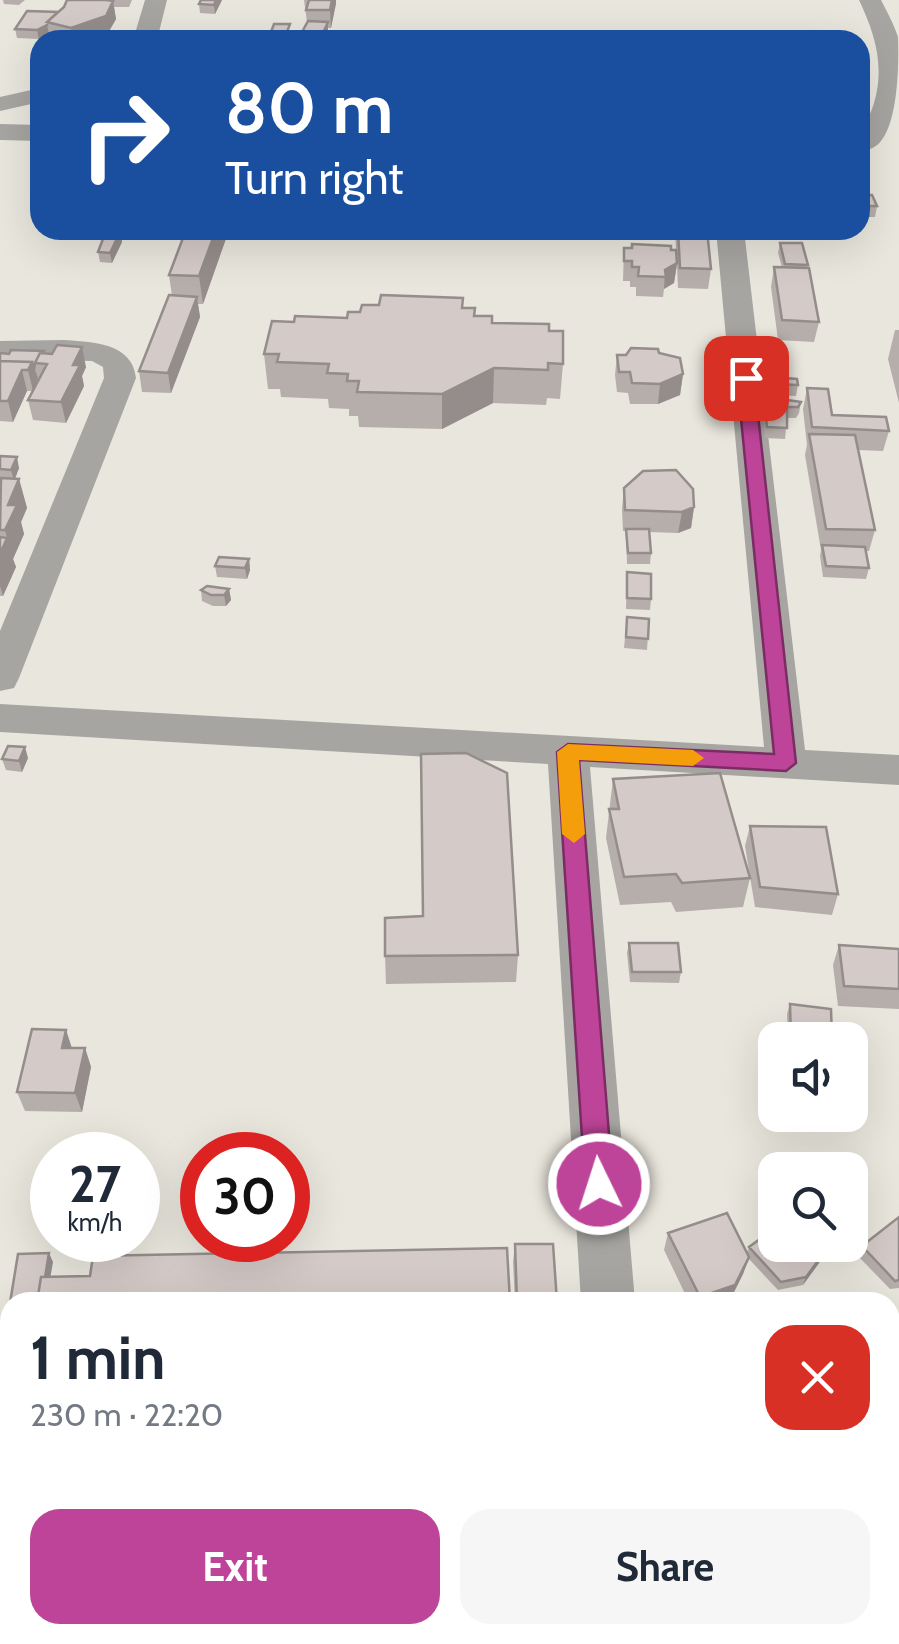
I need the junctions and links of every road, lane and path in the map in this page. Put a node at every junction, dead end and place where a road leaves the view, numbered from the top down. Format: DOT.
graph roads {
  1 [pos="156,0"];
  2 [pos="870,0"];
  3 [pos="148,30"];
  4 [pos="30,97"];
  5 [pos="0,104"];
  6 [pos="0,114"];
  7 [pos="30,115"];
  8 [pos="0,132"];
  9 [pos="30,133"];
  10 [pos="899,142"];
  11 [pos="870,146"];
  12 [pos="870,150"];
  13 [pos="731,240"];
  14 [pos="0,350"];
  15 [pos="0,678"];
  16 [pos="0,718"];
  17 [pos="568,752"];
  18 [pos="786,763"];
  19 [pos="899,770"];
  20 [pos="607,1292"];
  1 -- 3 [label="street"];
  2 -- 11 [label="street"];
  4 -- 5 [label="street"];
  6 -- 7 [label="street"];
  8 -- 9 [label="street"];
  10 -- 12 [label="street"];
  13 -- 18 [label="street"];
  14 -- 15 [label="street"];
  16 -- 17 [label="street"];
  17 -- 18 [label="street"];
  17 -- 20 [label="street"];
  18 -- 19 [label="street"];
}
